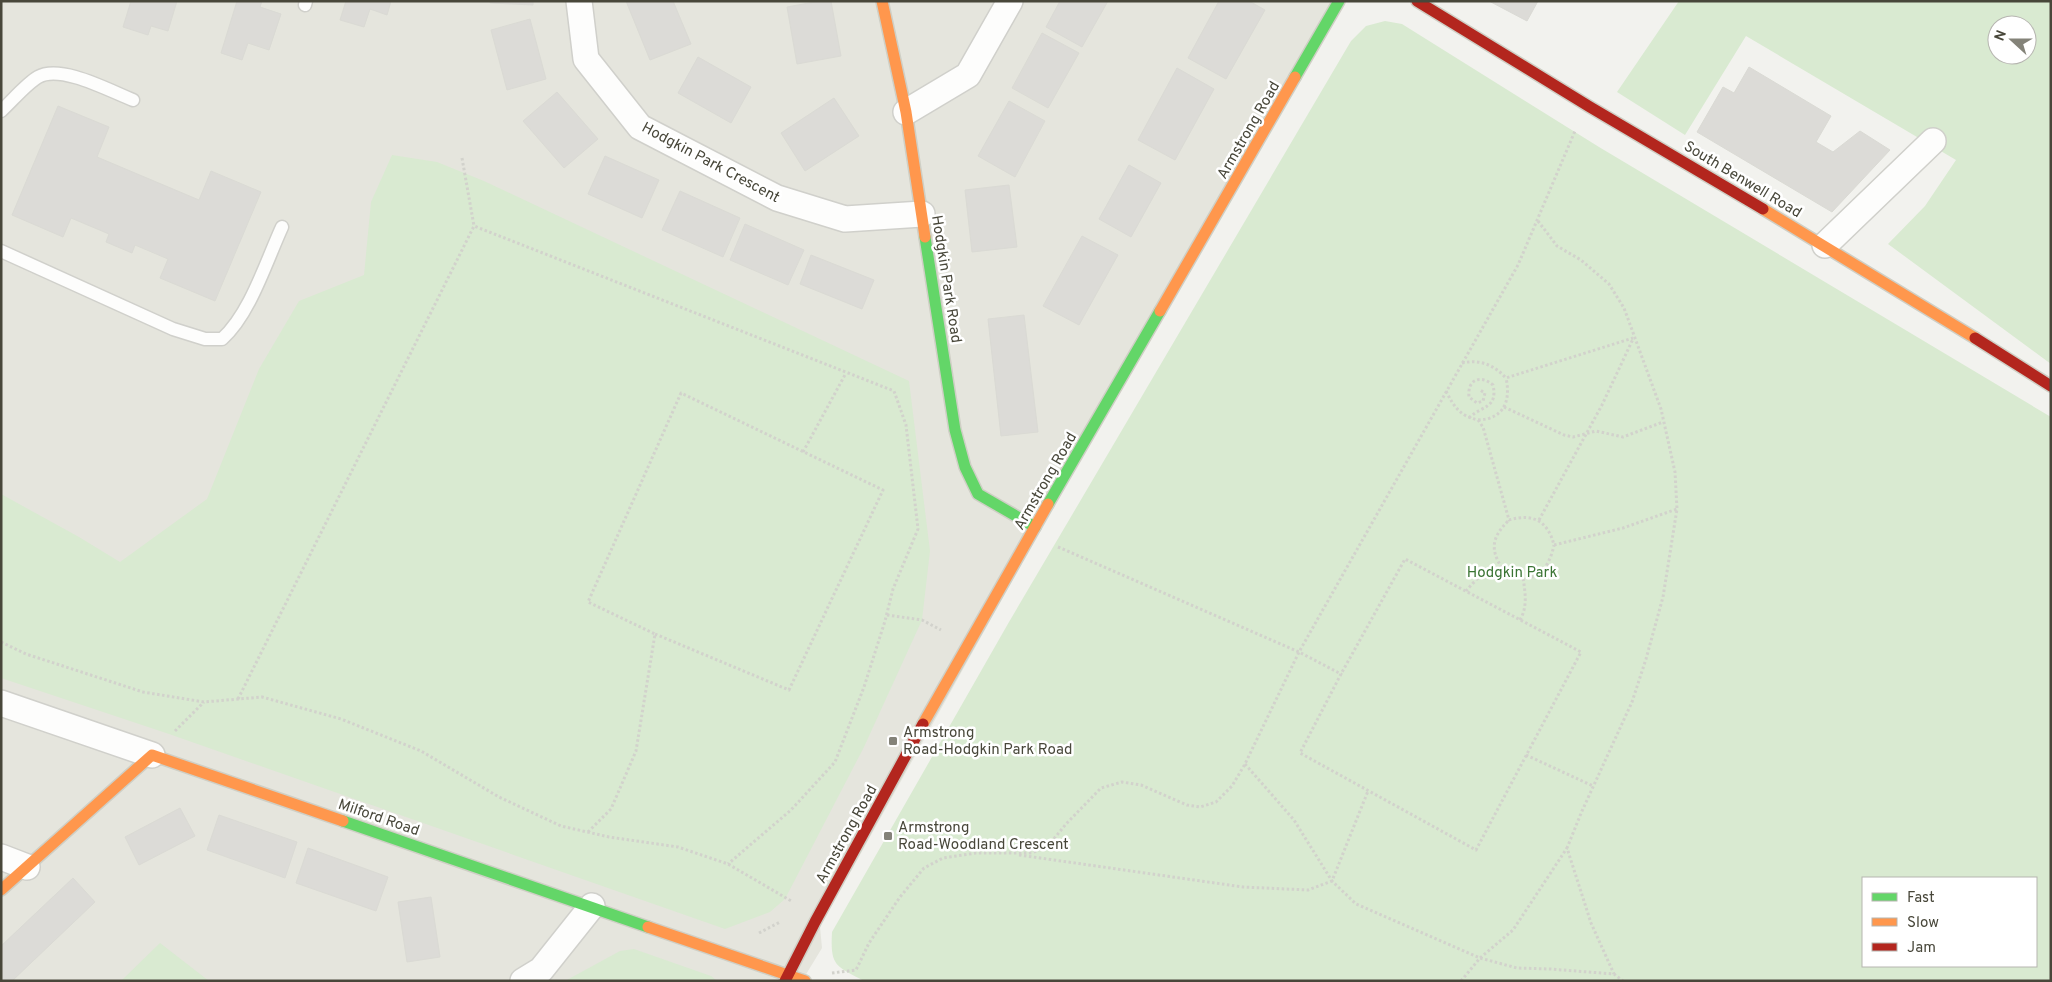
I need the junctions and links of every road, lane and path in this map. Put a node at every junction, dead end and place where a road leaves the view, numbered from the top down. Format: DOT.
graph roads {
  1 [pos="578,1"];
  2 [pos="882,1"];
  3 [pos="1010,1"];
  4 [pos="1340,1"];
  5 [pos="1417,1"];
  6 [pos="133,100"];
  7 [pos="1,111"];
  8 [pos="906,112"];
  9 [pos="1573,134"];
  10 [pos="1934,141"];
  11 [pos="462,158"];
  12 [pos="922,214"];
  13 [pos="1538,221"];
  14 [pos="474,226"];
  15 [pos="282,227"];
  16 [pos="1825,244"];
  17 [pos="1,251"];
  18 [pos="1633,338"];
  19 [pos="1462,363"];
  20 [pos="846,373"];
  21 [pos="1506,378"];
  22 [pos="2051,386"];
  23 [pos="1480,390"];
  24 [pos="1446,391"];
  25 [pos="1504,406"];
  26 [pos="1468,418"];
  27 [pos="1478,420"];
  28 [pos="1663,422"];
  29 [pos="1586,434"];
  30 [pos="803,452"];
  31 [pos="1677,509"];
  32 [pos="1509,520"];
  33 [pos="1539,520"];
  34 [pos="1035,527"];
  35 [pos="1554,545"];
  36 [pos="1503,568"];
  37 [pos="1523,577"];
  38 [pos="1466,591"];
  39 [pos="887,614"];
  40 [pos="1520,620"];
  41 [pos="655,634"];
  42 [pos="1,642"];
  43 [pos="968,644"];
  44 [pos="1299,652"];
  45 [pos="1340,674"];
  46 [pos="238,699"];
  47 [pos="204,702"];
  48 [pos="1,703"];
  49 [pos="152,755"];
  50 [pos="1526,755"];
  51 [pos="1246,764"];
  52 [pos="1593,786"];
  53 [pos="1368,790"];
  54 [pos="588,832"];
  55 [pos="1567,848"];
  56 [pos="1013,853"];
  57 [pos="1,857"];
  58 [pos="728,864"];
  59 [pos="27,867"];
  60 [pos="1332,881"];
  61 [pos="1,890"];
  62 [pos="800,905"];
  63 [pos="592,906"];
  64 [pos="1480,958"];
  65 [pos="794,962"];
  66 [pos="1614,974"];
  67 [pos="787,977"];
  68 [pos="523,981"];
  69 [pos="805,981"];
  70 [pos="1461,981"];
  71 [pos="1623,981"];
  1 -- 12 [label="street, Hodgkin Park Crescent"];
  2 -- 8 [label="street, Hodgkin Park Road"];
  3 -- 8 [label="street"];
  4 -- 34 [label="street, Armstrong Road"];
  5 -- 16 [label="street, South Benwell Road"];
  6 -- 7 [label="lane"];
  8 -- 12 [label="street, Hodgkin Park Road"];
  9 -- 13 [label="path"];
  10 -- 16 [label="street"];
  11 -- 14 [label="path"];
  12 -- 34 [label="street, Hodgkin Park Road"];
  13 -- 18 [label="path"];
  13 -- 19 [label="path"];
  14 -- 20 [label="path"];
  14 -- 46 [label="path"];
  15 -- 17 [label="lane"];
  16 -- 22 [label="street, South Benwell Road"];
  18 -- 21 [label="path"];
  18 -- 28 [label="path"];
  18 -- 29 [label="path"];
  19 -- 21 [label="path"];
  19 -- 24 [label="path"];
  20 -- 30 [label="path"];
  20 -- 39 [label="path"];
  21 -- 25 [label="path"];
  23 -- 26 [label="path"];
  24 -- 26 [label="path"];
  24 -- 44 [label="path"];
  25 -- 27 [label="path"];
  25 -- 29 [label="path"];
  26 -- 27 [label="path"];
  27 -- 32 [label="path"];
  28 -- 29 [label="path"];
  28 -- 31 [label="path"];
  29 -- 33 [label="path"];
  30 -- 41 [label="path"];
  30 -- 41 [label="path"];
  31 -- 35 [label="path"];
  31 -- 52 [label="path"];
  32 -- 33 [label="path"];
  32 -- 36 [label="path"];
  33 -- 35 [label="path"];
  34 -- 43 [label="street, Armstrong Road"];
  34 -- 44 [label="path"];
  35 -- 37 [label="path"];
  36 -- 37 [label="path"];
  36 -- 38 [label="path"];
  37 -- 40 [label="path"];
  38 -- 40 [label="path"];
  38 -- 45 [label="path"];
  39 -- 43 [label="path"];
  39 -- 58 [label="path"];
  40 -- 50 [label="path"];
  41 -- 54 [label="path"];
  42 -- 47 [label="path"];
  43 -- 65 [label="street, Armstrong Road"];
  44 -- 45 [label="path"];
  44 -- 51 [label="path"];
  45 -- 53 [label="path"];
  46 -- 47 [label="path"];
  46 -- 54 [label="path"];
  47 -- 49 [label="path"];
  48 -- 49 [label="street"];
  49 -- 59 [label="street"];
  49 -- 63 [label="street, Milford Road"];
  50 -- 52 [label="path"];
  50 -- 53 [label="path"];
  51 -- 56 [label="path"];
  51 -- 60 [label="path"];
  52 -- 55 [label="path"];
  53 -- 60 [label="path"];
  54 -- 58 [label="path"];
  55 -- 64 [label="path"];
  55 -- 66 [label="path"];
  56 -- 60 [label="path"];
  56 -- 65 [label="path"];
  57 -- 59 [label="street"];
  58 -- 62 [label="path"];
  59 -- 61 [label="street"];
  60 -- 64 [label="path"];
  63 -- 67 [label="street, Milford Road"];
  63 -- 68 [label="street"];
  64 -- 66 [label="path"];
  64 -- 70 [label="path"];
  65 -- 67 [label="street, Armstrong Road"];
  66 -- 71 [label="path"];
  67 -- 69 [label="street, Milford Road"];
}
